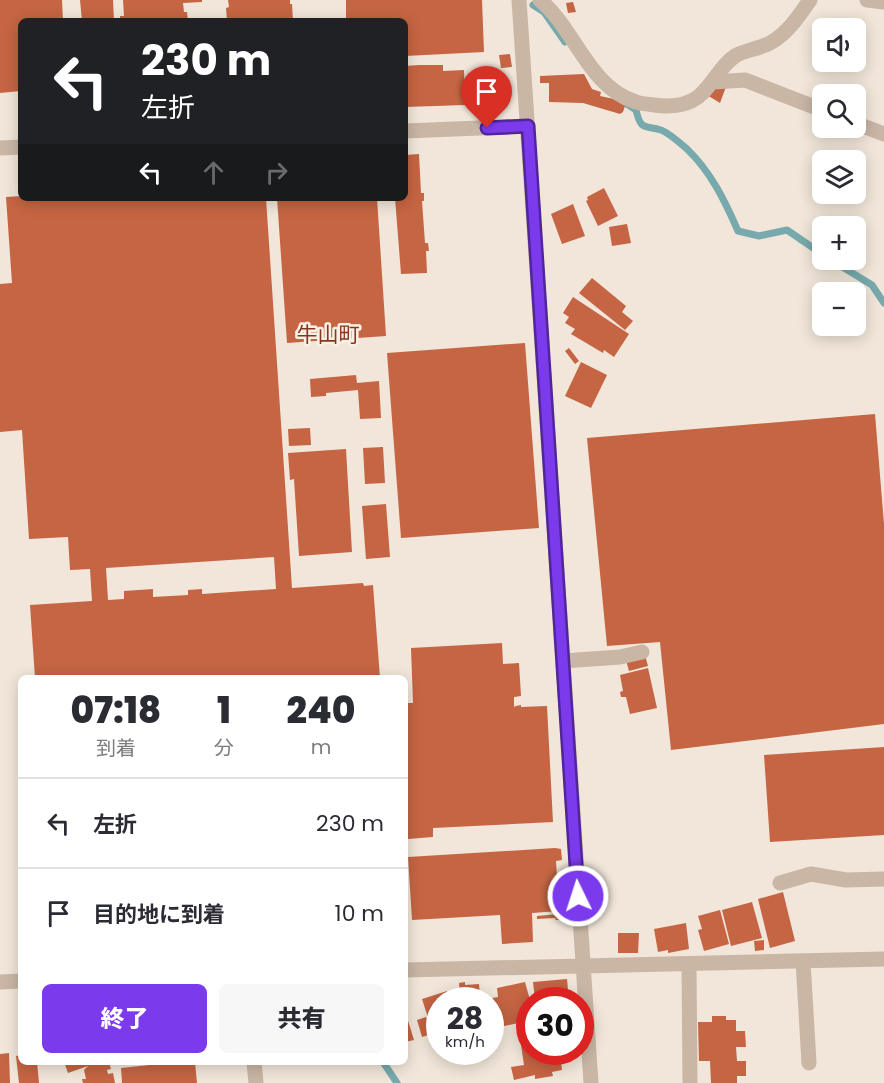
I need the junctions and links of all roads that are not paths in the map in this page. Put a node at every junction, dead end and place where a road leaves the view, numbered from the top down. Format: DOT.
graph roads {
  1 [pos="519,0"];
  2 [pos="540,0"];
  3 [pos="810,0"];
  4 [pos="867,0"];
  5 [pos="884,2"];
  6 [pos="713,82"];
  7 [pos="812,106"];
  8 [pos="528,126"];
  9 [pos="866,127"];
  10 [pos="408,131"];
  11 [pos="884,134"];
  12 [pos="18,147"];
  13 [pos="0,148"];
  14 [pos="642,652"];
  15 [pos="562,661"];
  16 [pos="884,879"];
  17 [pos="780,883"];
  18 [pos="884,959"];
  19 [pos="803,961"];
  20 [pos="689,964"];
  21 [pos="582,967"];
  22 [pos="408,970"];
  23 [pos="18,981"];
  24 [pos="0,982"];
  25 [pos="809,1063"];
  26 [pos="254,1065"];
  27 [pos="256,1083"];
  28 [pos="591,1083"];
  29 [pos="690,1083"];
  1 -- 8 [label="street"];
  2 -- 6 [label="street"];
  3 -- 6 [label="street"];
  4 -- 5 [label="street"];
  6 -- 7 [label="street"];
  8 -- 10 [label="street"];
  8 -- 15 [label="street"];
  9 -- 11 [label="street"];
  12 -- 13 [label="street"];
  14 -- 15 [label="street"];
  15 -- 21 [label="street"];
  16 -- 17 [label="street"];
  18 -- 19 [label="street"];
  19 -- 20 [label="street"];
  19 -- 25 [label="street"];
  20 -- 21 [label="street"];
  20 -- 29 [label="street"];
  21 -- 22 [label="street"];
  21 -- 28 [label="street"];
  23 -- 24 [label="street"];
  26 -- 27 [label="street"];
}
